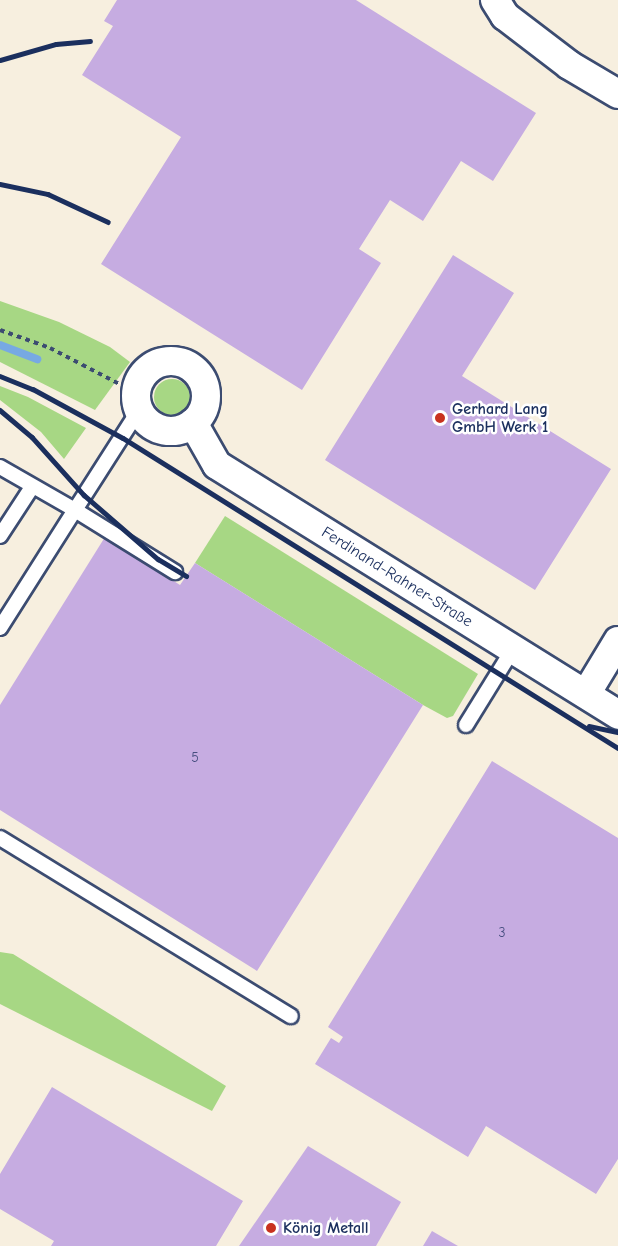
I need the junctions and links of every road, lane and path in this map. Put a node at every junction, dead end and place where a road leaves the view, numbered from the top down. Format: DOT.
graph roads {
  1 [pos="495,0"];
  2 [pos="618,94"];
  3 [pos="0,330"];
  4 [pos="137,401"];
  5 [pos="193,423"];
  6 [pos="0,467"];
  7 [pos="32,486"];
  8 [pos="75,510"];
  9 [pos="0,536"];
  10 [pos="175,572"];
  11 [pos="0,628"];
  12 [pos="618,640"];
  13 [pos="513,649"];
  14 [pos="585,694"];
  15 [pos="618,715"];
  16 [pos="466,725"];
  17 [pos="0,838"];
  18 [pos="291,1016"];
  1 -- 2 [label="street"];
  3 -- 4 [label="path"];
  4 -- 5 [label="street"];
  4 -- 5 [label="street"];
  4 -- 8 [label="lane"];
  5 -- 13 [label="street, Ferdinand-Rahner-Straße"];
  6 -- 7 [label="lane"];
  7 -- 8 [label="lane"];
  7 -- 9 [label="lane"];
  8 -- 10 [label="lane"];
  8 -- 11 [label="lane"];
  12 -- 14 [label="street"];
  13 -- 14 [label="street, Ferdinand-Rahner-Straße"];
  13 -- 16 [label="lane"];
  14 -- 15 [label="street, Ferdinand-Rahner-Straße"];
  17 -- 18 [label="lane"];
}
